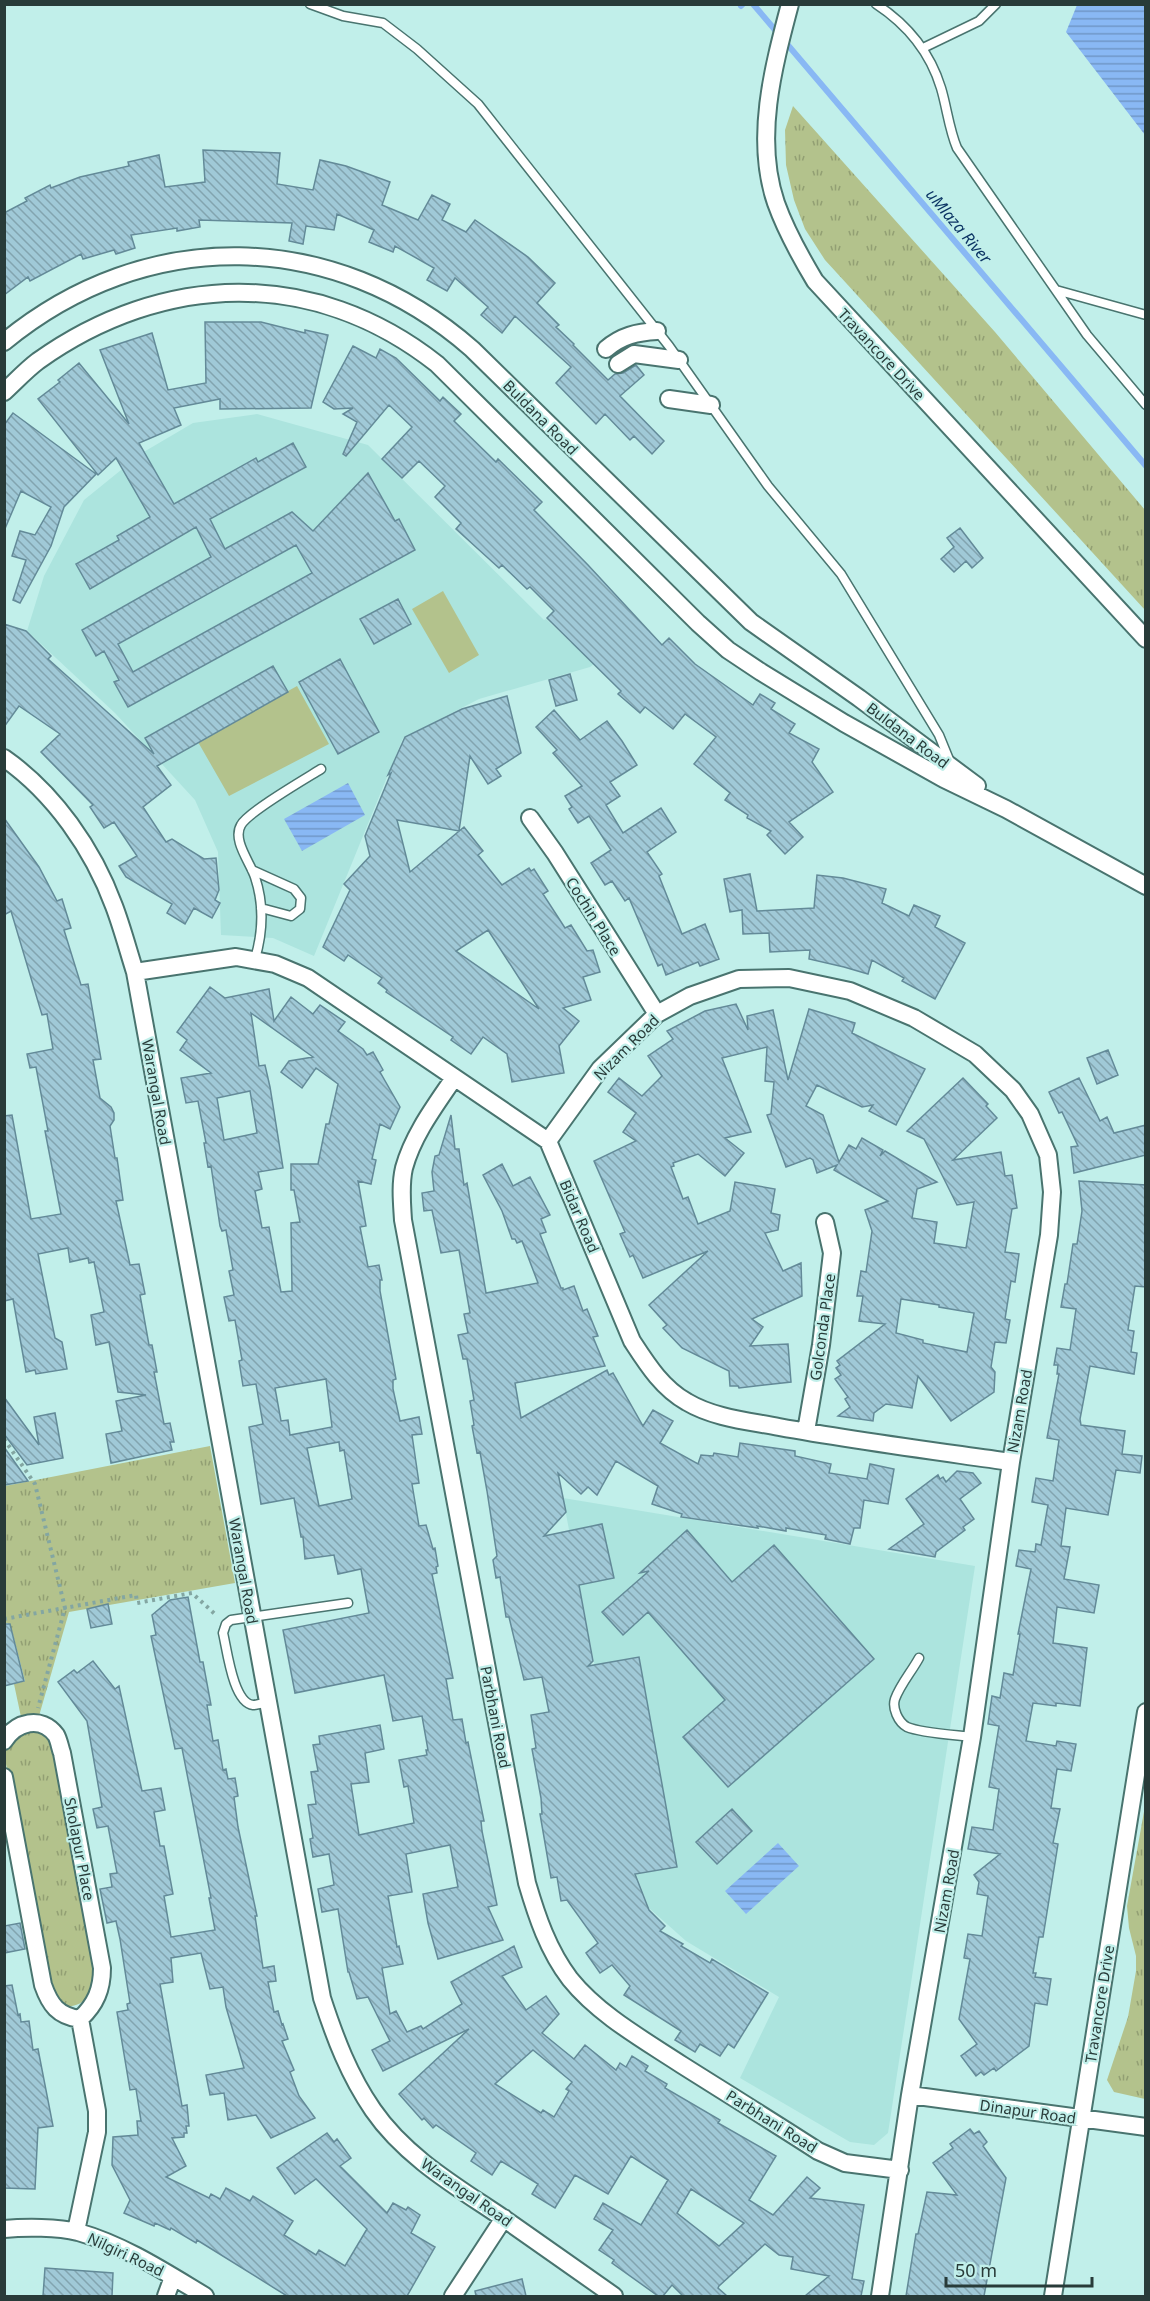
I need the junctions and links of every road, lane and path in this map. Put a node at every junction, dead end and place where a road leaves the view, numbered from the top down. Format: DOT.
graph roads {
  1 [pos="310,4"];
  2 [pos="790,4"];
  3 [pos="876,4"];
  4 [pos="996,4"];
  5 [pos="923,48"];
  6 [pos="1056,290"];
  7 [pos="1146,315"];
  8 [pos="657,331"];
  9 [pos="4,342"];
  10 [pos="606,349"];
  11 [pos="679,360"];
  12 [pos="618,364"];
  13 [pos="4,392"];
  14 [pos="669,399"];
  15 [pos="711,405"];
  16 [pos="1146,405"];
  17 [pos="1146,639"];
  18 [pos="4,758"];
  19 [pos="952,768"];
  20 [pos="321,769"];
  21 [pos="1006,809"];
  22 [pos="530,819"];
  23 [pos="252,870"];
  24 [pos="1146,886"];
  25 [pos="261,908"];
  26 [pos="255,959"];
  27 [pos="135,972"];
  28 [pos="657,1014"];
  29 [pos="454,1078"];
  30 [pos="548,1141"];
  31 [pos="825,1222"];
  32 [pos="806,1431"];
  33 [pos="4,1439"];
  34 [pos="1011,1462"];
  35 [pos="348,1603"];
  36 [pos="65,1608"];
  37 [pos="252,1615"];
  38 [pos="4,1619"];
  39 [pos="226,1624"];
  40 [pos="919,1658"];
  41 [pos="267,1702"];
  42 [pos="1146,1712"];
  43 [pos="34,1723"];
  44 [pos="972,1737"];
  45 [pos="4,1741"];
  46 [pos="4,1777"];
  47 [pos="80,2019"];
  48 [pos="910,2095"];
  49 [pos="1082,2118"];
  50 [pos="1146,2127"];
  51 [pos="900,2170"];
  52 [pos="504,2218"];
  53 [pos="4,2229"];
  54 [pos="76,2231"];
  55 [pos="173,2277"];
  56 [pos="166,2296"];
  57 [pos="206,2296"];
  58 [pos="453,2296"];
  59 [pos="614,2296"];
  60 [pos="880,2296"];
  61 [pos="1053,2296"];
  1 -- 8 [label="lane"];
  2 -- 17 [label="street, Travancore Drive"];
  3 -- 5 [label="lane"];
  4 -- 5 [label="lane"];
  5 -- 6 [label="lane"];
  6 -- 7 [label="lane"];
  6 -- 16 [label="lane"];
  8 -- 10 [label="street"];
  8 -- 11 [label="lane"];
  9 -- 19 [label="street, Buldana Road"];
  11 -- 12 [label="street"];
  11 -- 15 [label="lane"];
  13 -- 21 [label="street, Buldana Road"];
  14 -- 15 [label="street"];
  15 -- 19 [label="lane"];
  18 -- 27 [label="street, Warangal Road"];
  19 -- 21 [label="street, Buldana Road"];
  20 -- 23 [label="lane"];
  21 -- 24 [label="street, Buldana Road"];
  22 -- 28 [label="street, Cochin Place"];
  23 -- 25 [label="lane"];
  23 -- 25 [label="lane"];
  25 -- 26 [label="lane"];
  26 -- 27 [label="street"];
  26 -- 29 [label="street"];
  27 -- 37 [label="street, Warangal Road"];
  28 -- 30 [label="street, Nizam Road"];
  28 -- 34 [label="street, Nizam Road"];
  29 -- 30 [label="street"];
  29 -- 51 [label="street, Parbhani Road"];
  30 -- 32 [label="street, Bidar Road"];
  31 -- 32 [label="street, Golconda Place"];
  32 -- 34 [label="street, Bidar Road"];
  33 -- 36 [label="path"];
  34 -- 44 [label="street, Nizam Road"];
  35 -- 37 [label="lane"];
  36 -- 38 [label="path"];
  36 -- 39 [label="path"];
  36 -- 43 [label="path"];
  37 -- 39 [label="lane"];
  37 -- 41 [label="street, Warangal Road"];
  39 -- 41 [label="lane"];
  40 -- 44 [label="lane"];
  41 -- 52 [label="street, Warangal Road"];
  42 -- 49 [label="street, Travancore Drive"];
  43 -- 45 [label="street"];
  43 -- 47 [label="street, Sholapur Place"];
  44 -- 48 [label="street, Nizam Road"];
  46 -- 47 [label="street"];
  47 -- 54 [label="street"];
  48 -- 49 [label="street, Dinapur Road"];
  48 -- 51 [label="street, Nizam Road"];
  49 -- 50 [label="street, Dinapur Road"];
  49 -- 61 [label="street, Travancore Drive"];
  51 -- 60 [label="street, Nizam Road"];
  52 -- 58 [label="street"];
  52 -- 59 [label="street, Warangal Road"];
  53 -- 54 [label="street, Nilgiri Road"];
  54 -- 55 [label="street, Nilgiri Road"];
  55 -- 56 [label="street"];
  55 -- 57 [label="street, Nilgiri Road"];
}
